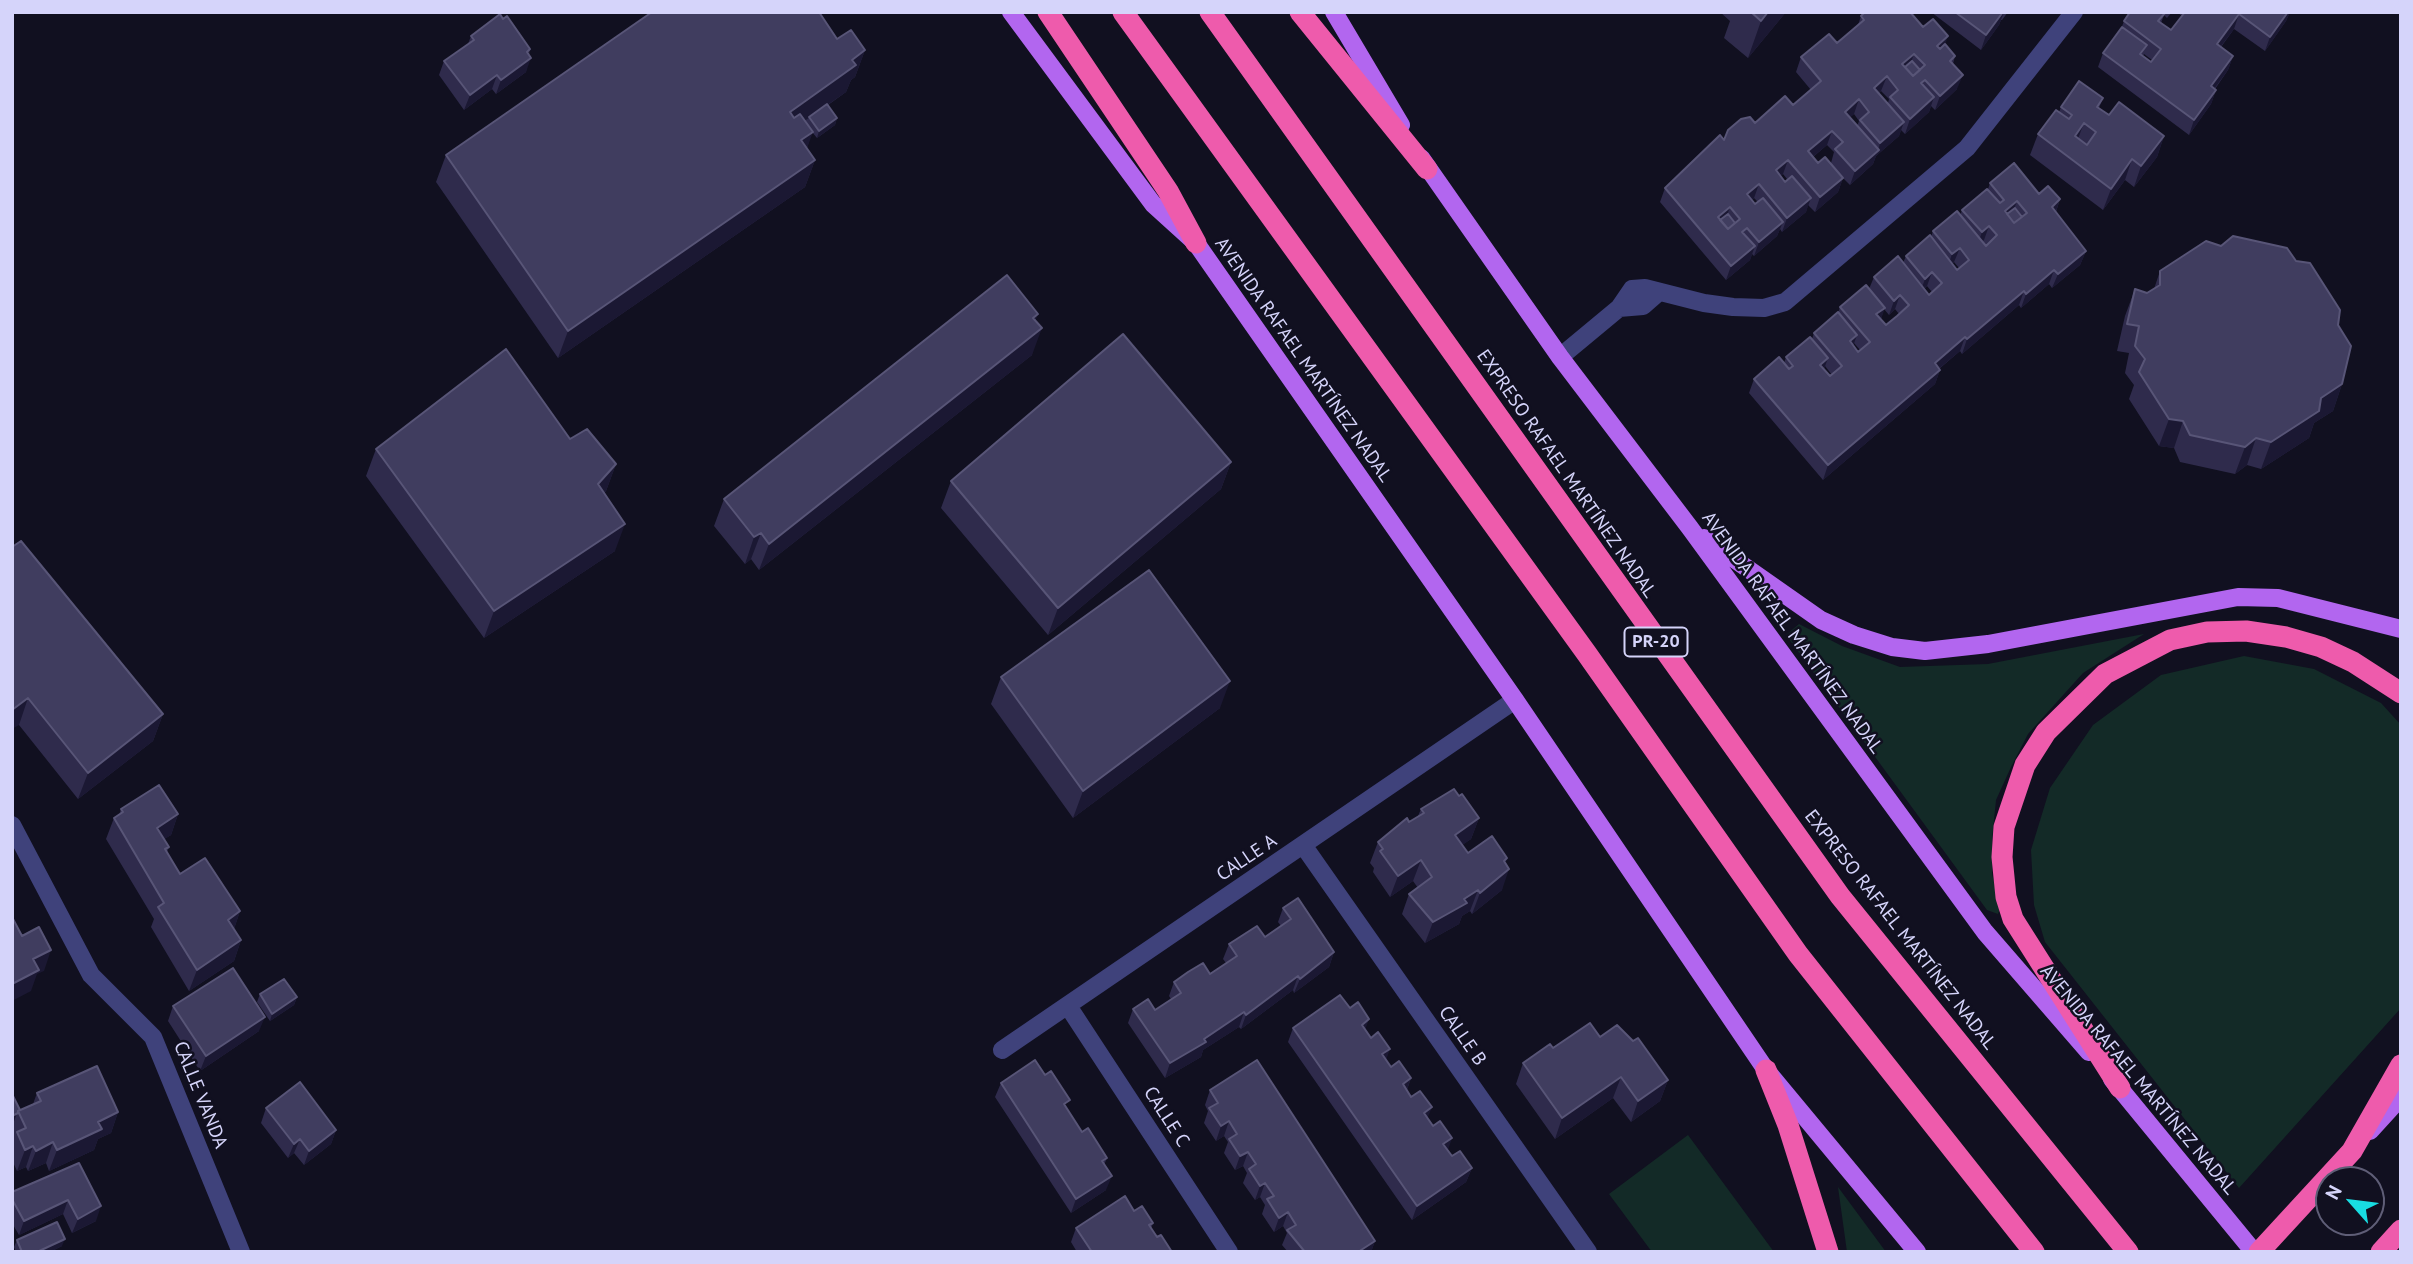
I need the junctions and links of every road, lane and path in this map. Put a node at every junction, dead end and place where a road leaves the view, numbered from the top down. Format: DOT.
graph roads {
  1 [pos="1011,12"];
  2 [pos="1048,12"];
  3 [pos="1123,12"];
  4 [pos="1210,12"];
  5 [pos="1300,12"];
  6 [pos="1334,12"];
  7 [pos="2074,12"];
  8 [pos="1427,169"];
  9 [pos="1196,243"];
  10 [pos="1560,357"];
  11 [pos="1689,528"];
  12 [pos="2401,629"];
  13 [pos="2401,693"];
  14 [pos="1515,700"];
  15 [pos="12,825"];
  16 [pos="1303,845"];
  17 [pos="1068,1006"];
  18 [pos="1002,1050"];
  19 [pos="2401,1065"];
  20 [pos="1766,1070"];
  21 [pos="2120,1088"];
  22 [pos="2401,1097"];
  23 [pos="2352,1151"];
  24 [pos="241,1252"];
  25 [pos="1229,1252"];
  26 [pos="1588,1252"];
  27 [pos="1828,1252"];
  28 [pos="1917,1252"];
  29 [pos="2034,1252"];
  30 [pos="2128,1252"];
  31 [pos="2256,1252"];
  1 -- 9 [label="main road, AVENIDA RAFAEL MARTÍNEZ NADAL"];
  2 -- 9 [label="highway"];
  3 -- 29 [label="highway"];
  4 -- 30 [label="highway, EXPRESO RAFAEL MARTÍNEZ NADAL / PR-20"];
  5 -- 8 [label="highway"];
  6 -- 8 [label="main road, AVENIDA RAFAEL MARTÍNEZ NADAL"];
  7 -- 10 [label="street"];
  8 -- 10 [label="main road, AVENIDA RAFAEL MARTÍNEZ NADAL"];
  9 -- 14 [label="main road, AVENIDA RAFAEL MARTÍNEZ NADAL"];
  10 -- 11 [label="main road, AVENIDA RAFAEL MARTÍNEZ NADAL"];
  11 -- 12 [label="main road"];
  11 -- 21 [label="main road, AVENIDA RAFAEL MARTÍNEZ NADAL"];
  13 -- 21 [label="highway"];
  14 -- 16 [label="street, CALLE A"];
  14 -- 20 [label="main road, AVENIDA RAFAEL MARTÍNEZ NADAL"];
  15 -- 24 [label="street, CALLE VANDA"];
  16 -- 17 [label="street, CALLE A"];
  16 -- 26 [label="street, CALLE B"];
  17 -- 18 [label="street, CALLE A"];
  17 -- 25 [label="street, CALLE C"];
  19 -- 23 [label="highway"];
  20 -- 27 [label="highway"];
  20 -- 28 [label="main road, AVENIDA RAFAEL MARTÍNEZ NADAL"];
  21 -- 31 [label="main road, AVENIDA RAFAEL MARTÍNEZ NADAL"];
  22 -- 23 [label="main road"];
  23 -- 31 [label="highway"];
}
